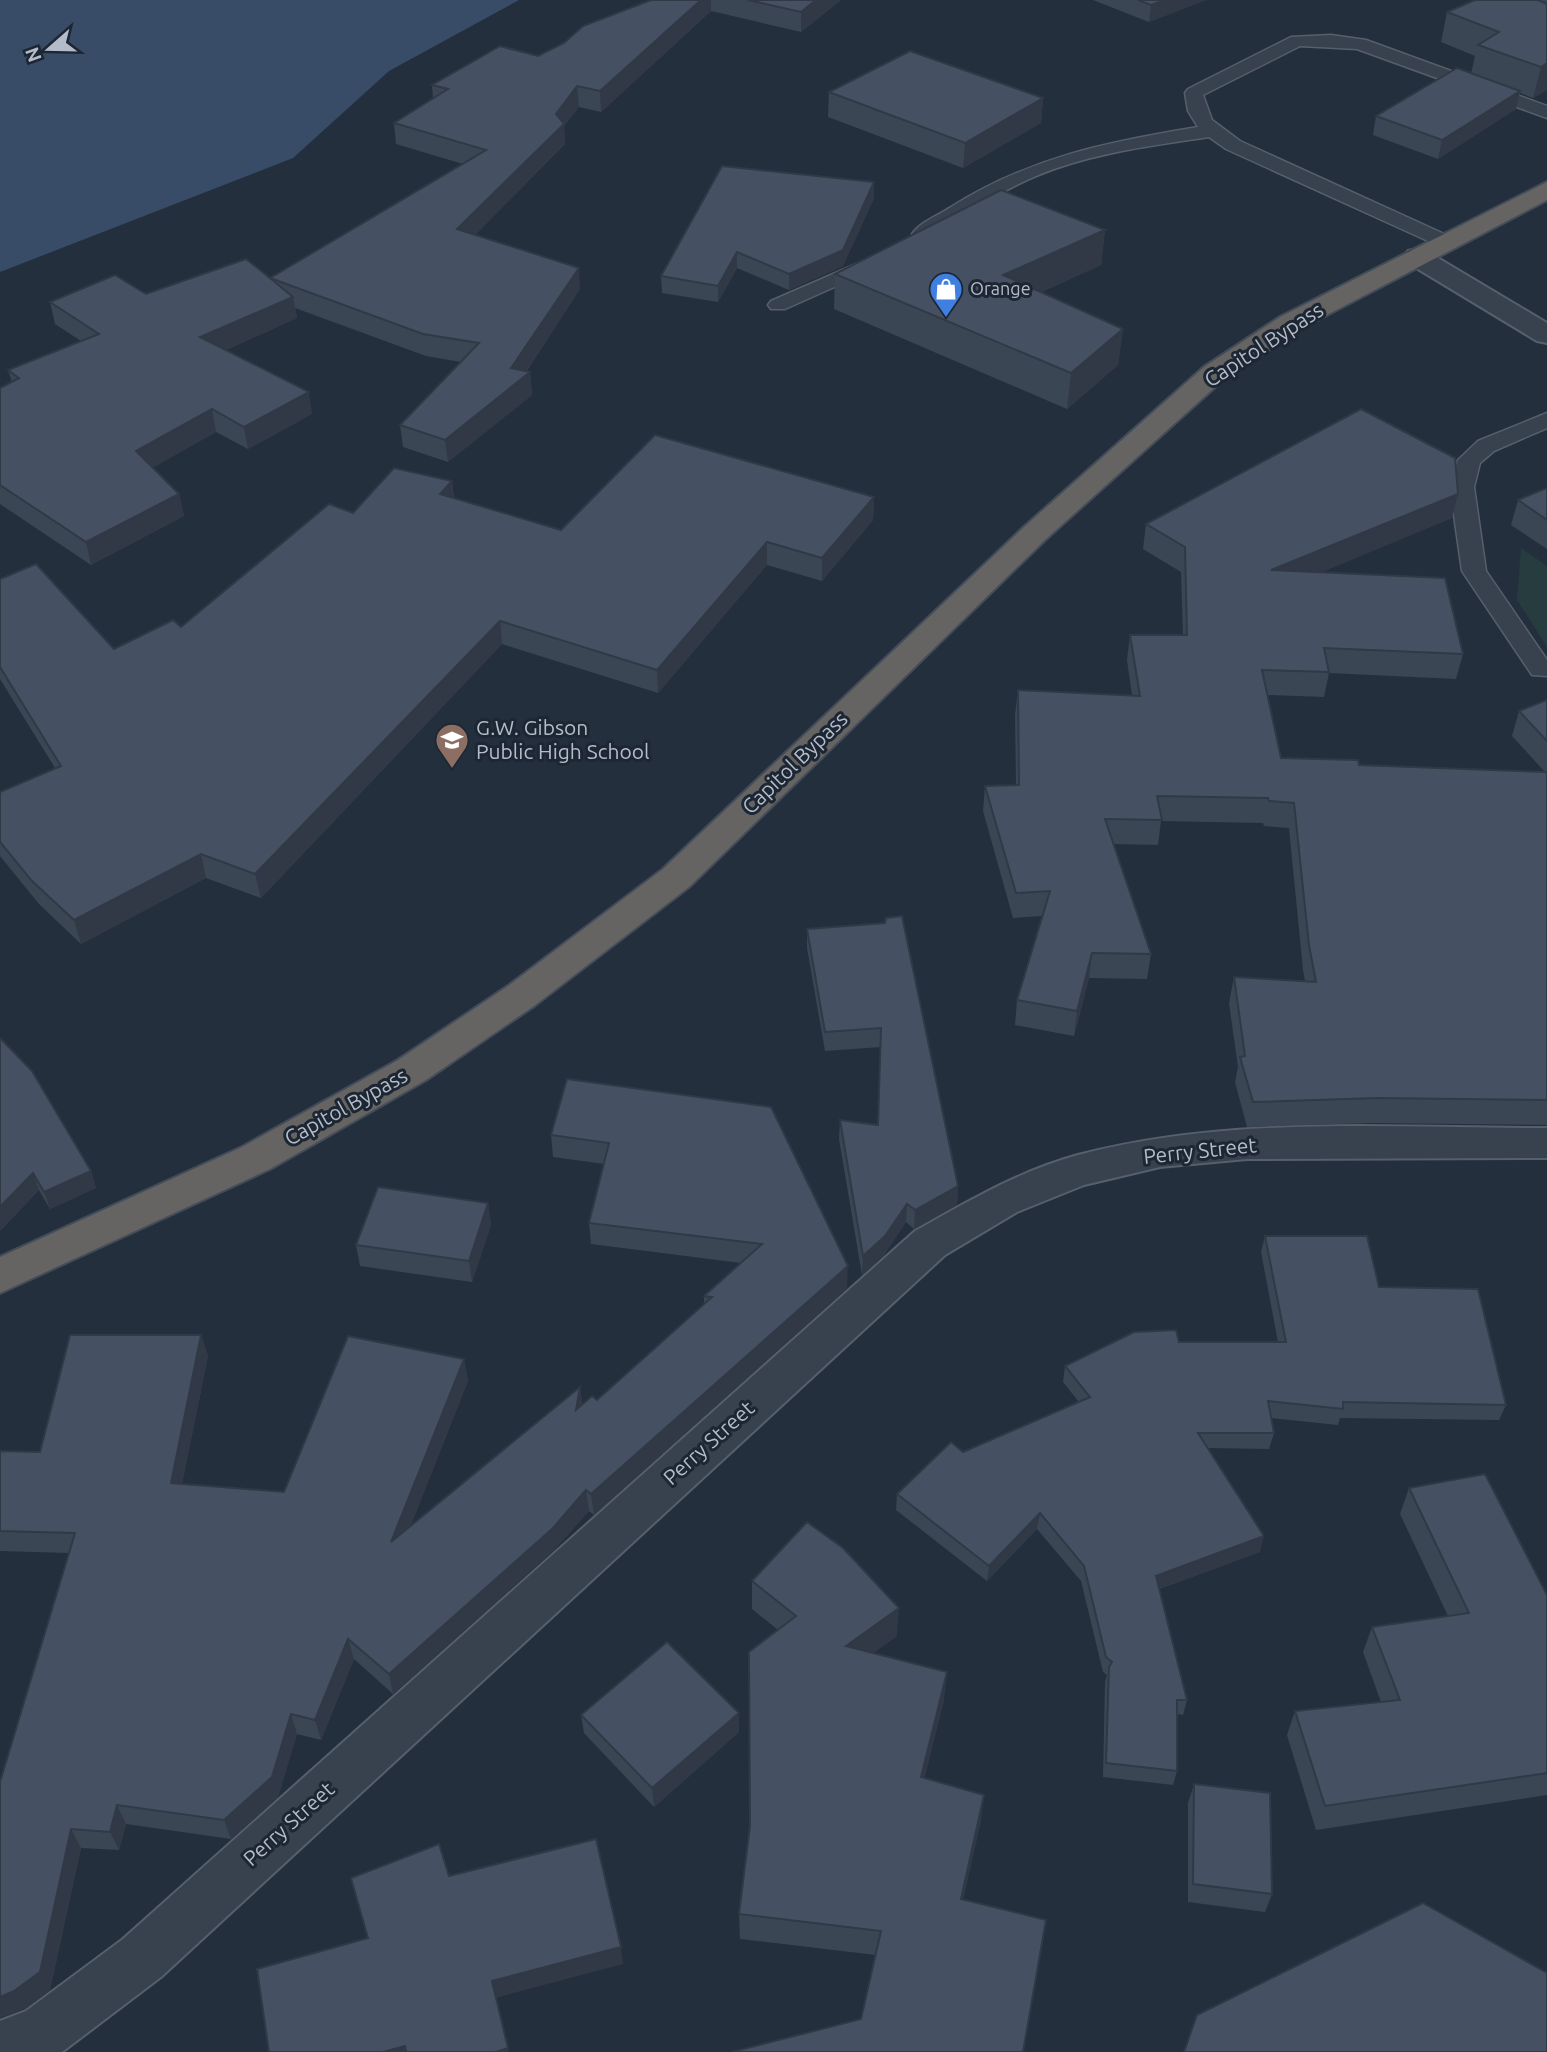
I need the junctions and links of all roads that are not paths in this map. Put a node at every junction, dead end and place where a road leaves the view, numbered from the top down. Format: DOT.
graph roads {
  1 [pos="1547,112"];
  2 [pos="1210,131"];
  3 [pos="1547,190"];
  4 [pos="1431,249"];
  5 [pos="778,305"];
  6 [pos="1547,335"];
  7 [pos="1547,420"];
  8 [pos="1541,670"];
  9 [pos="1547,1143"];
  10 [pos="0,1276"];
  11 [pos="0,2048"];
  1 -- 2 [label="lane"];
  2 -- 4 [label="lane"];
  2 -- 5 [label="lane"];
  3 -- 4 [label="highway, Capitol Bypass"];
  4 -- 6 [label="street"];
  4 -- 10 [label="highway, Capitol Bypass"];
  7 -- 8 [label="lane"];
  9 -- 11 [label="street, Perry Street"];
}
